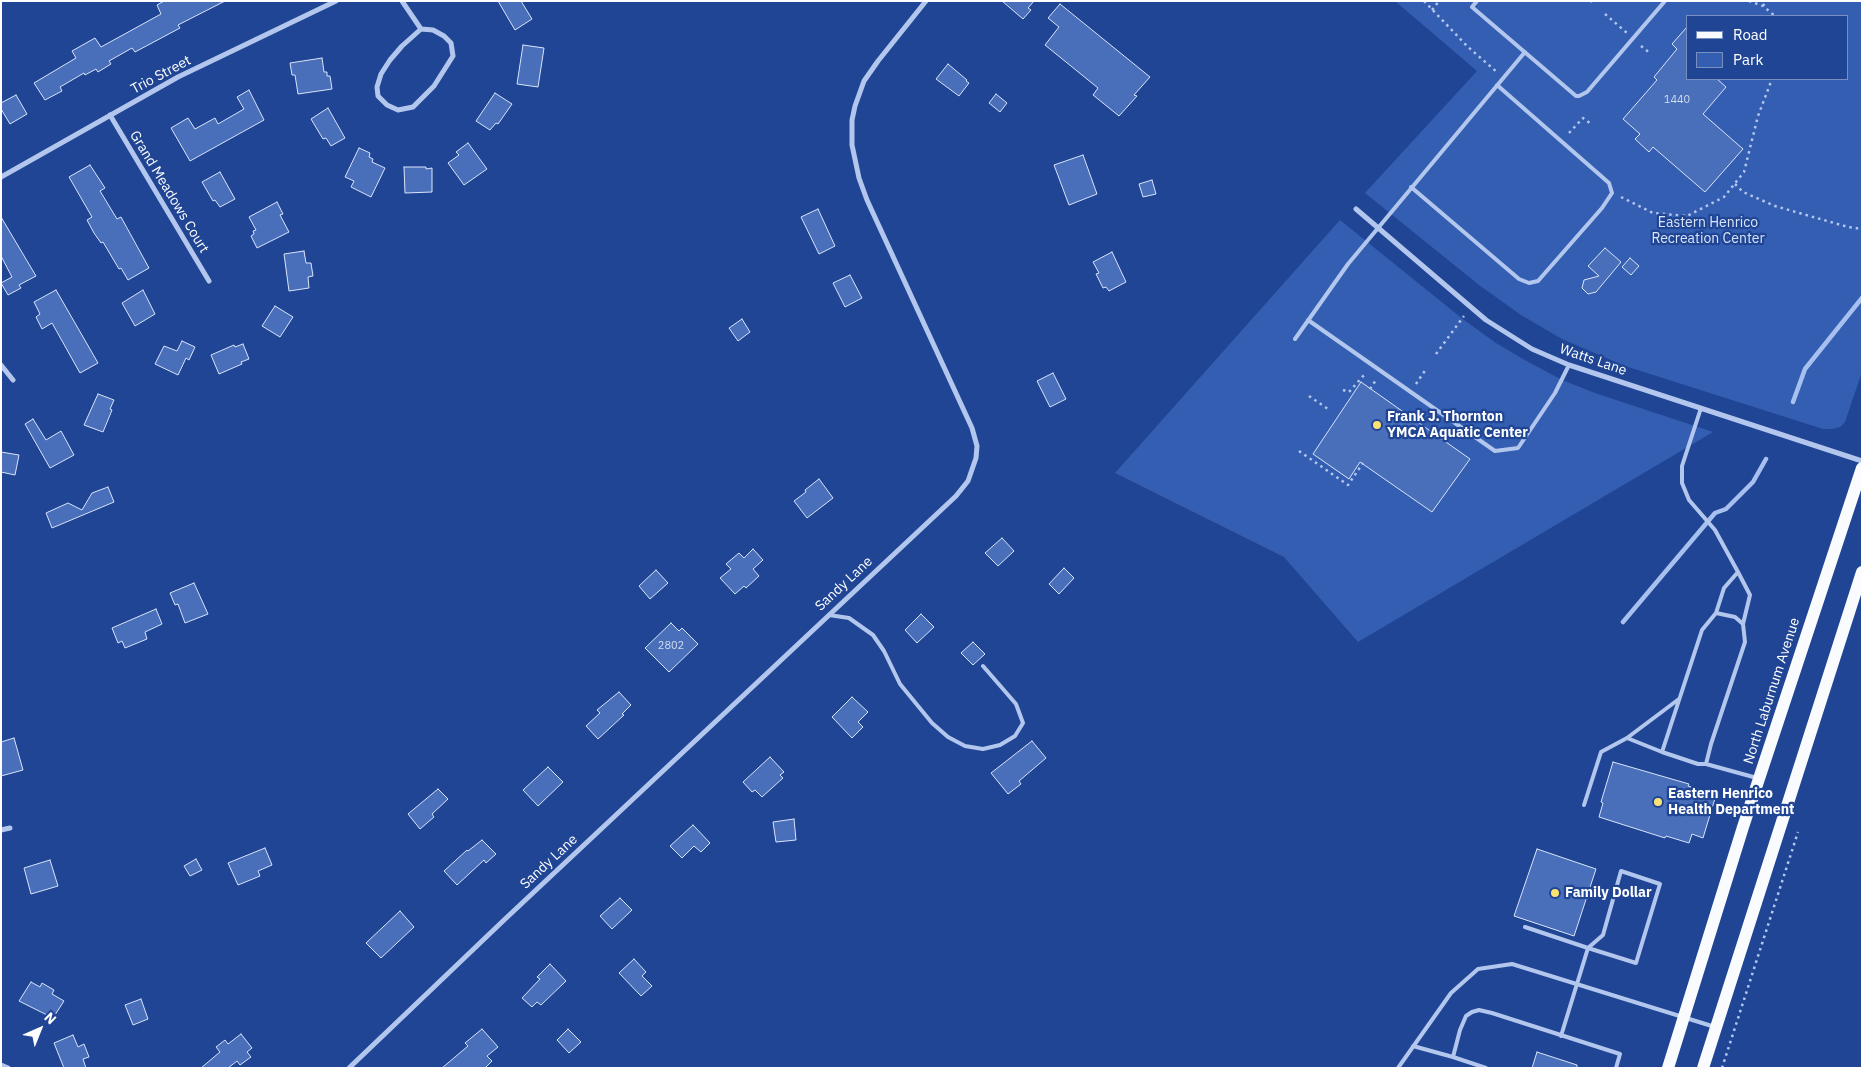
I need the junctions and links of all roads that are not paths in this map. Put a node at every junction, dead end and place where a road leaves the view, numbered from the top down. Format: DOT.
graph roads {
  1 [pos="336,1"];
  2 [pos="402,1"];
  3 [pos="926,1"];
  4 [pos="1478,1"];
  5 [pos="1665,1"];
  6 [pos="421,29"];
  7 [pos="1525,52"];
  8 [pos="1497,85"];
  9 [pos="110,115"];
  10 [pos="1,177"];
  11 [pos="1411,187"];
  12 [pos="1356,209"];
  13 [pos="1377,227"];
  14 [pos="209,282"];
  15 [pos="1308,320"];
  16 [pos="1295,339"];
  17 [pos="1,365"];
  18 [pos="1569,365"];
  19 [pos="13,380"];
  20 [pos="1701,408"];
  21 [pos="1862,461"];
  22 [pos="1862,468"];
  23 [pos="1738,572"];
  24 [pos="1862,572"];
  25 [pos="1716,613"];
  26 [pos="828,615"];
  27 [pos="1743,624"];
  28 [pos="983,666"];
  29 [pos="1679,699"];
  30 [pos="1627,738"];
  31 [pos="1662,752"];
  32 [pos="1706,764"];
  33 [pos="1760,779"];
  34 [pos="1584,805"];
  35 [pos="10,828"];
  36 [pos="1,830"];
  37 [pos="1525,927"];
  38 [pos="1588,948"];
  39 [pos="1577,984"];
  40 [pos="1684,1018"];
  41 [pos="1717,1028"];
  42 [pos="1561,1036"];
  43 [pos="1414,1046"];
  44 [pos="1453,1056"];
  45 [pos="1,1065"];
  46 [pos="8,1068"];
  47 [pos="350,1068"];
  48 [pos="1398,1068"];
  49 [pos="1486,1068"];
  50 [pos="1616,1068"];
  51 [pos="1668,1068"];
  52 [pos="1704,1068"];
  1 -- 9 [label="street, Trio Street"];
  2 -- 6 [label="street"];
  3 -- 26 [label="street, Sandy Lane"];
  4 -- 7 [label="lane"];
  5 -- 7 [label="lane"];
  6 -- 6 [label="street"];
  7 -- 8 [label="lane"];
  8 -- 11 [label="lane"];
  8 -- 11 [label="lane"];
  9 -- 10 [label="street, Trio Street"];
  9 -- 14 [label="street, Grand Meadows Court"];
  11 -- 13 [label="lane"];
  12 -- 13 [label="street, Watts Lane"];
  13 -- 15 [label="lane"];
  13 -- 18 [label="street, Watts Lane"];
  15 -- 16 [label="lane"];
  15 -- 18 [label="lane"];
  17 -- 19 [label="street"];
  18 -- 20 [label="street, Watts Lane"];
  20 -- 21 [label="street, Watts Lane"];
  20 -- 23 [label="lane"];
  22 -- 33 [label="main road, North Laburnum Avenue"];
  23 -- 25 [label="lane"];
  23 -- 27 [label="lane"];
  24 -- 41 [label="main road"];
  25 -- 27 [label="lane"];
  25 -- 29 [label="lane"];
  26 -- 28 [label="lane"];
  26 -- 47 [label="street, Sandy Lane"];
  27 -- 32 [label="lane"];
  29 -- 30 [label="lane"];
  29 -- 31 [label="lane"];
  30 -- 31 [label="lane"];
  30 -- 34 [label="lane"];
  31 -- 32 [label="lane"];
  32 -- 33 [label="lane"];
  33 -- 40 [label="main road, North Laburnum Avenue"];
  35 -- 36 [label="street"];
  37 -- 38 [label="lane"];
  38 -- 38 [label="lane"];
  38 -- 39 [label="lane"];
  39 -- 40 [label="lane"];
  39 -- 42 [label="lane"];
  39 -- 43 [label="lane"];
  40 -- 41 [label="lane"];
  40 -- 51 [label="main road, North Laburnum Avenue"];
  41 -- 52 [label="main road"];
  42 -- 44 [label="lane"];
  42 -- 50 [label="lane"];
  43 -- 44 [label="lane"];
  43 -- 48 [label="lane"];
  44 -- 49 [label="lane"];
  45 -- 46 [label="street"];
}
